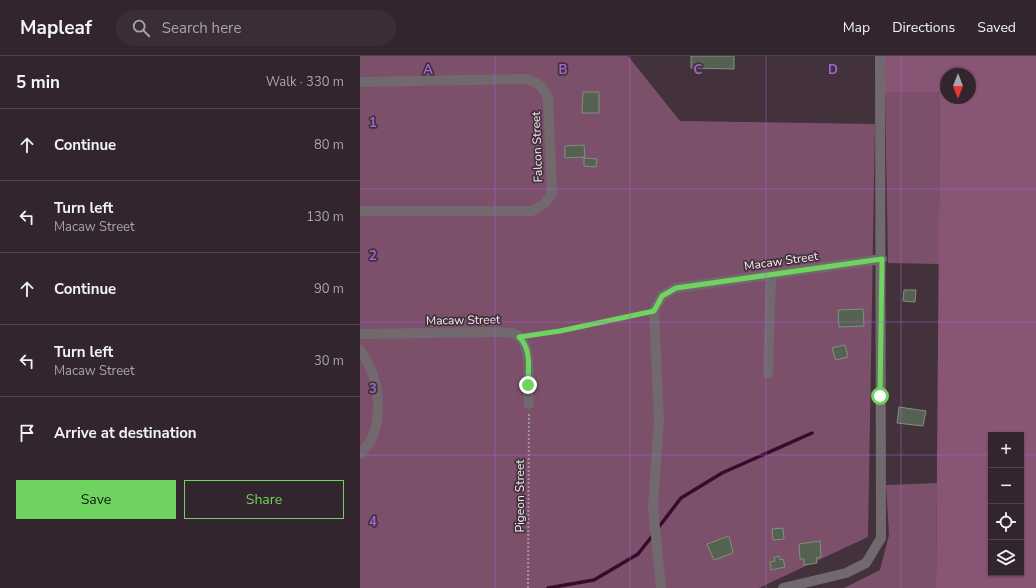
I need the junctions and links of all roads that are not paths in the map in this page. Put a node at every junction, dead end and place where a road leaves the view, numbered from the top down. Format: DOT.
graph roads {
  1 [pos="880,56"];
  2 [pos="360,82"];
  3 [pos="360,211"];
  4 [pos="882,259"];
  5 [pos="771,275"];
  6 [pos="360,334"];
  7 [pos="360,350"];
  8 [pos="768,373"];
  9 [pos="529,404"];
  10 [pos="360,454"];
  11 [pos="661,588"];
  12 [pos="783,588"];
  1 -- 4 [label="street"];
  2 -- 3 [label="street, Falcon Street"];
  4 -- 5 [label="street, Macaw Street"];
  4 -- 12 [label="street"];
  5 -- 8 [label="street"];
  5 -- 11 [label="street, Macaw Street"];
  6 -- 9 [label="street, Macaw Street"];
  7 -- 10 [label="street"];
}
